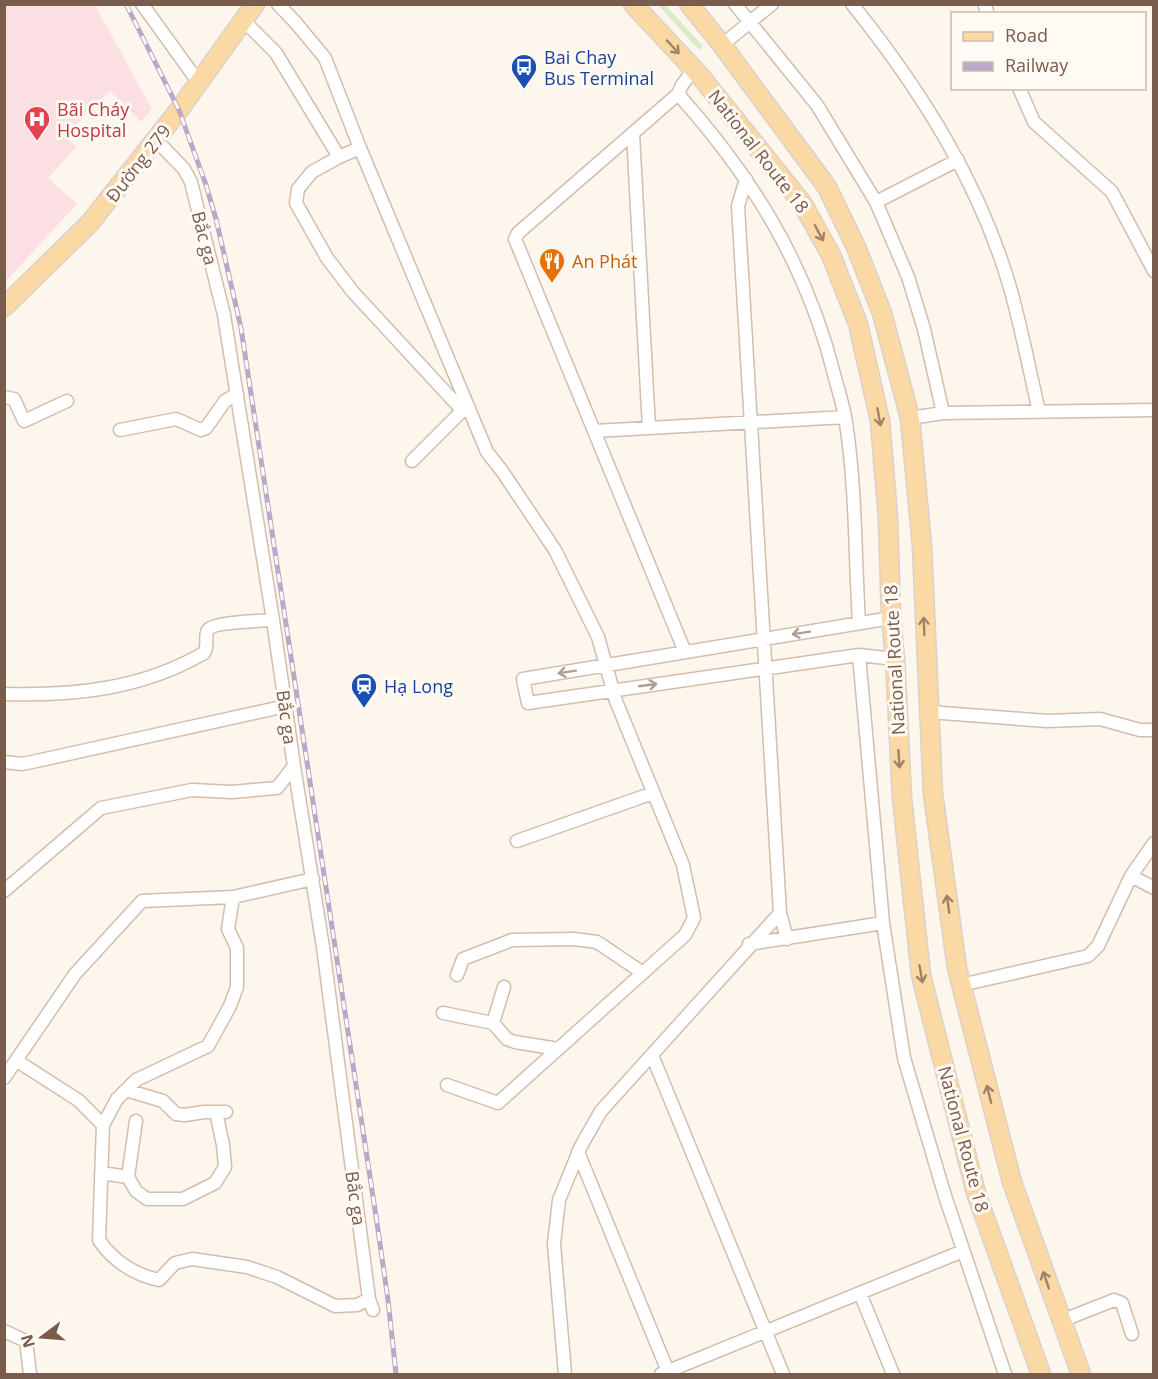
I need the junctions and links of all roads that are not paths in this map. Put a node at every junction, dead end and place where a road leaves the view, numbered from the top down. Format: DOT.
graph roads {
  1 [pos="142,4"];
  2 [pos="255,4"];
  3 [pos="278,4"];
  4 [pos="633,4"];
  5 [pos="689,4"];
  6 [pos="735,4"];
  7 [pos="772,4"];
  8 [pos="852,4"];
  9 [pos="244,21"];
  10 [pos="751,23"];
  11 [pos="722,45"];
  12 [pos="694,69"];
  13 [pos="199,83"];
  14 [pos="1020,90"];
  15 [pos="678,94"];
  16 [pos="633,134"];
  17 [pos="156,140"];
  18 [pos="360,148"];
  19 [pos="339,157"];
  20 [pos="958,160"];
  21 [pos="746,179"];
  22 [pos="876,202"];
  23 [pos="1154,271"];
  24 [pos="4,307"];
  25 [pos="237,394"];
  26 [pos="4,398"];
  27 [pos="67,401"];
  28 [pos="464,408"];
  29 [pos="1154,411"];
  30 [pos="1039,412"];
  31 [pos="943,413"];
  32 [pos="845,417"];
  33 [pos="910,418"];
  34 [pos="751,422"];
  35 [pos="649,428"];
  36 [pos="120,430"];
  37 [pos="595,431"];
  38 [pos="412,461"];
  39 [pos="891,618"];
  40 [pos="273,620"];
  41 [pos="859,623"];
  42 [pos="765,639"];
  43 [pos="685,652"];
  44 [pos="860,655"];
  45 [pos="926,657"];
  46 [pos="895,659"];
  47 [pos="606,665"];
  48 [pos="767,668"];
  49 [pos="613,690"];
  50 [pos="4,694"];
  51 [pos="286,706"];
  52 [pos="928,712"];
  53 [pos="1154,730"];
  54 [pos="4,762"];
  55 [pos="294,766"];
  56 [pos="653,793"];
  57 [pos="517,841"];
  58 [pos="1154,843"];
  59 [pos="1131,876"];
  60 [pos="313,879"];
  61 [pos="1154,888"];
  62 [pos="4,891"];
  63 [pos="233,897"];
  64 [pos="780,913"];
  65 [pos="883,923"];
  66 [pos="787,939"];
  67 [pos="749,944"];
  68 [pos="643,973"];
  69 [pos="457,975"];
  70 [pos="961,985"];
  71 [pos="504,987"];
  72 [pos="443,1013"];
  73 [pos="493,1023"];
  74 [pos="558,1049"];
  75 [pos="652,1055"];
  76 [pos="17,1061"];
  77 [pos="4,1078"];
  78 [pos="447,1085"];
  79 [pos="126,1090"];
  80 [pos="136,1121"];
  81 [pos="103,1125"];
  82 [pos="578,1152"];
  83 [pos="101,1173"];
  84 [pos="128,1177"];
  85 [pos="963,1251"];
  86 [pos="860,1293"];
  87 [pos="1060,1321"];
  88 [pos="4,1331"];
  89 [pos="766,1332"];
  90 [pos="1132,1334"];
  91 [pos="30,1374"];
  92 [pos="564,1374"];
  93 [pos="666,1374"];
  94 [pos="783,1374"];
  95 [pos="893,1374"];
  96 [pos="1005,1374"];
  97 [pos="1041,1374"];
  98 [pos="1081,1374"];
  1 -- 13 [label="street"];
  2 -- 9 [label="main road, Đường 279"];
  3 -- 18 [label="street"];
  4 -- 12 [label="main road, National Route 18, one-way"];
  5 -- 11 [label="main road, National Route 18"];
  6 -- 10 [label="street"];
  7 -- 10 [label="street"];
  8 -- 20 [label="street"];
  9 -- 13 [label="main road, Đường 279"];
  9 -- 19 [label="street"];
  10 -- 11 [label="street"];
  10 -- 22 [label="street"];
  11 -- 33 [label="main road, National Route 18"];
  12 -- 15 [label="street"];
  12 -- 39 [label="main road, National Route 18, one-way"];
  13 -- 17 [label="main road, Đường 279"];
  14 -- 23 [label="street"];
  15 -- 16 [label="street"];
  15 -- 21 [label="street"];
  16 -- 35 [label="street"];
  16 -- 37 [label="street"];
  17 -- 24 [label="main road, Đường 279"];
  17 -- 25 [label="street, Bắc ga"];
  18 -- 19 [label="street"];
  18 -- 28 [label="street"];
  19 -- 28 [label="street"];
  20 -- 22 [label="street"];
  20 -- 30 [label="street"];
  21 -- 32 [label="street"];
  21 -- 34 [label="street"];
  22 -- 31 [label="street"];
  25 -- 36 [label="street"];
  25 -- 40 [label="street, Bắc ga"];
  26 -- 27 [label="street"];
  28 -- 38 [label="street"];
  28 -- 47 [label="street"];
  29 -- 30 [label="street"];
  30 -- 31 [label="street"];
  31 -- 33 [label="street"];
  32 -- 34 [label="street"];
  32 -- 41 [label="street"];
  45 -- 33 [label="main road, National Route 18, one-way"];
  34 -- 35 [label="street"];
  34 -- 42 [label="street"];
  35 -- 37 [label="street"];
  37 -- 43 [label="street"];
  39 -- 41 [label="street"];
  39 -- 46 [label="main road, National Route 18"];
  40 -- 50 [label="street"];
  40 -- 51 [label="street, Bắc ga"];
  41 -- 42 [label="street, one-way"];
  42 -- 43 [label="street"];
  42 -- 48 [label="street"];
  43 -- 47 [label="street"];
  44 -- 46 [label="street"];
  44 -- 48 [label="street"];
  44 -- 65 [label="street"];
  45 -- 46 [label="main road"];
  45 -- 52 [label="main road, National Route 18"];
  46 -- 97 [label="main road, National Route 18, one-way"];
  47 -- 49 [label="street"];
  47 -- 49 [label="street, one-way"];
  49 -- 48 [label="street, one-way"];
  48 -- 64 [label="street"];
  49 -- 56 [label="street"];
  51 -- 54 [label="street"];
  51 -- 55 [label="street, Bắc ga"];
  52 -- 53 [label="street"];
  70 -- 52 [label="main road, National Route 18, one-way"];
  55 -- 60 [label="street, Bắc ga"];
  55 -- 62 [label="street"];
  56 -- 57 [label="street"];
  56 -- 68 [label="street"];
  58 -- 59 [label="street"];
  59 -- 61 [label="street"];
  59 -- 70 [label="street"];
  60 -- 63 [label="street"];
  60 -- 83 [label="street, Bắc ga"];
  63 -- 76 [label="street"];
  63 -- 79 [label="street"];
  64 -- 66 [label="street"];
  64 -- 67 [label="street"];
  65 -- 66 [label="street"];
  65 -- 85 [label="street"];
  66 -- 67 [label="street"];
  67 -- 75 [label="street"];
  68 -- 69 [label="street"];
  68 -- 74 [label="street"];
  87 -- 70 [label="main road, National Route 18, one-way"];
  71 -- 73 [label="street"];
  72 -- 73 [label="street"];
  73 -- 74 [label="street"];
  74 -- 78 [label="street"];
  75 -- 82 [label="street"];
  75 -- 89 [label="street"];
  76 -- 77 [label="street"];
  76 -- 81 [label="street"];
  79 -- 81 [label="street"];
  79 -- 84 [label="street"];
  80 -- 84 [label="street"];
  81 -- 83 [label="street"];
  82 -- 92 [label="street"];
  82 -- 93 [label="street"];
  83 -- 84 [label="street"];
  85 -- 86 [label="street"];
  85 -- 96 [label="street"];
  86 -- 89 [label="street"];
  86 -- 95 [label="street"];
  87 -- 90 [label="street"];
  87 -- 98 [label="main road, National Route 18"];
  88 -- 91 [label="street"];
  89 -- 93 [label="street"];
  89 -- 94 [label="street"];
}
